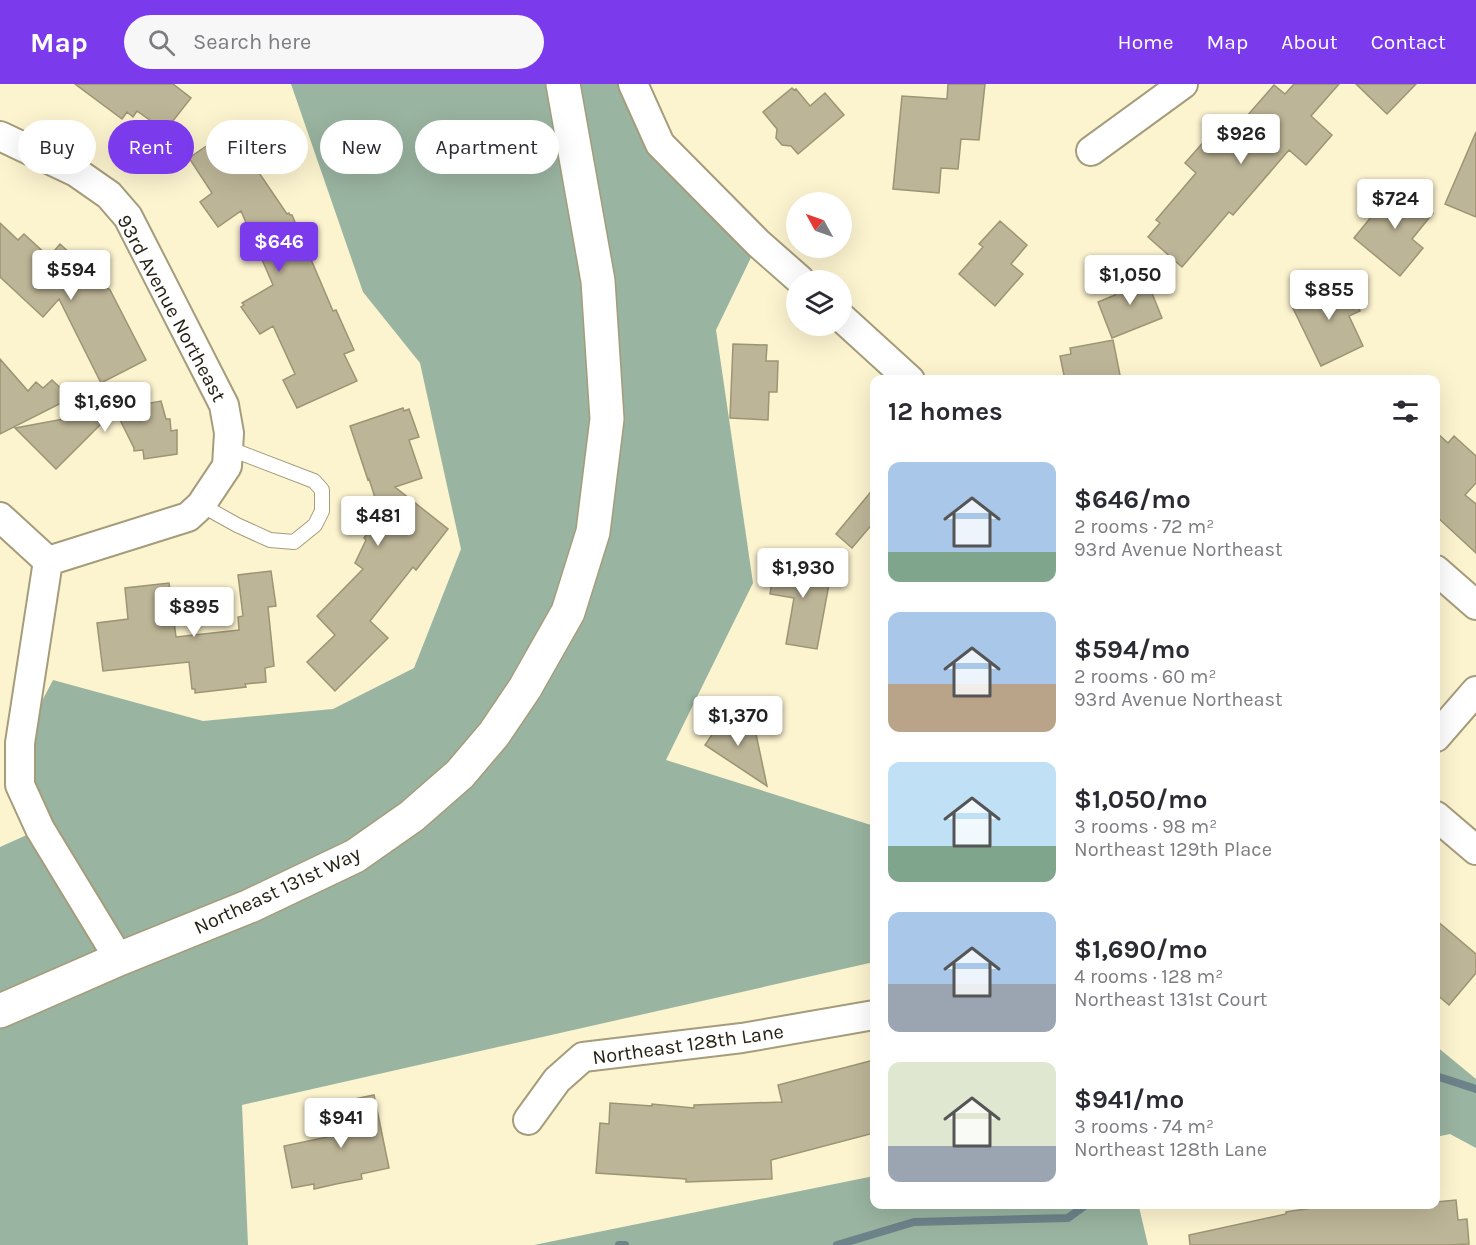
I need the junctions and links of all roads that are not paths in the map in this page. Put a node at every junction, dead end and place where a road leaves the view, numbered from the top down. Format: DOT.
graph roads {
  1 [pos="564,84"];
  2 [pos="633,84"];
  3 [pos="1182,84"];
  4 [pos="0,136"];
  5 [pos="1091,151"];
  6 [pos="789,270"];
  7 [pos="852,327"];
  8 [pos="905,375"];
  9 [pos="228,448"];
  10 [pos="201,505"];
  11 [pos="0,517"];
  12 [pos="48,561"];
  13 [pos="1440,574"];
  14 [pos="1476,605"];
  15 [pos="1476,691"];
  16 [pos="1440,732"];
  17 [pos="1440,819"];
  18 [pos="1476,850"];
  19 [pos="119,959"];
  20 [pos="0,1011"];
  21 [pos="870,1017"];
  22 [pos="528,1120"];
  1 -- 19 [label="street, Northeast 131st Way"];
  2 -- 6 [label="street"];
  3 -- 5 [label="street"];
  4 -- 9 [label="street, 93rd Avenue Northeast"];
  7 -- 8 [label="street"];
  9 -- 10 [label="street, 93rd Avenue Northeast"];
  9 -- 10 [label="lane"];
  10 -- 12 [label="street"];
  11 -- 12 [label="street"];
  12 -- 19 [label="street"];
  13 -- 14 [label="street"];
  15 -- 16 [label="street"];
  17 -- 18 [label="street"];
  19 -- 20 [label="street, Northeast 131st Way"];
  21 -- 22 [label="street, Northeast 128th Lane"];
}
